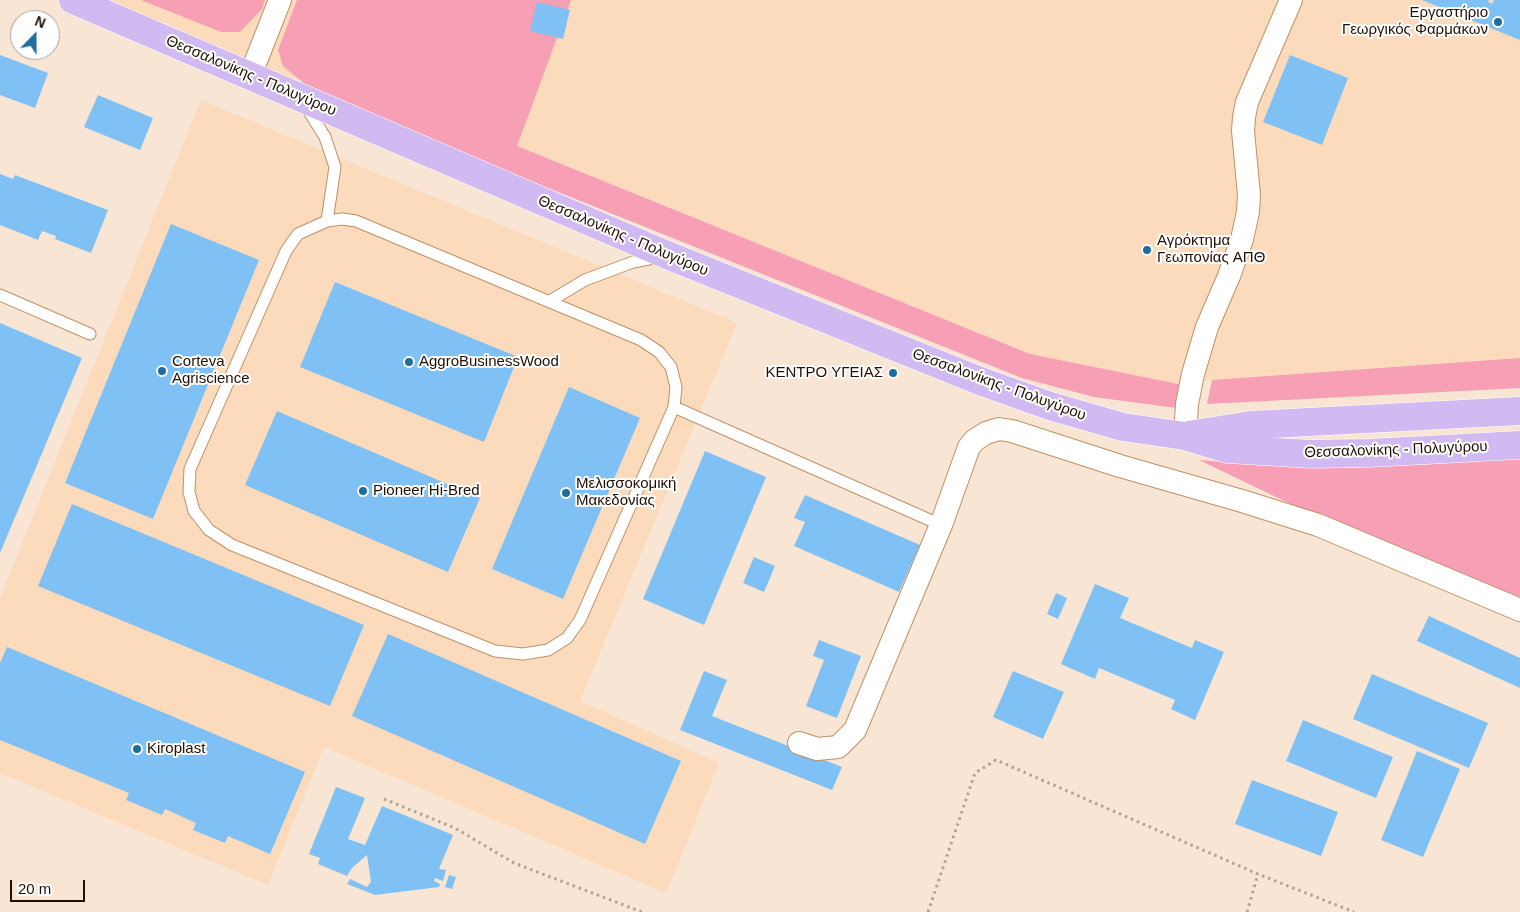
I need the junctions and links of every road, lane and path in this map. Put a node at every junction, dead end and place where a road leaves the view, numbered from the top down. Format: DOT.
graph roads {
  1 [pos="73,0"];
  2 [pos="280,0"];
  3 [pos="1291,0"];
  4 [pos="250,76"];
  5 [pos="301,98"];
  6 [pos="327,220"];
  7 [pos="667,255"];
  8 [pos="0,295"];
  9 [pos="550,301"];
  10 [pos="90,334"];
  11 [pos="674,407"];
  12 [pos="1520,411"];
  13 [pos="1185,436"];
  14 [pos="1520,444"];
  15 [pos="941,525"];
  16 [pos="1520,610"];
  17 [pos="799,743"];
  18 [pos="384,799"];
  19 [pos="1258,874"];
  20 [pos="642,912"];
  21 [pos="928,912"];
  22 [pos="1246,912"];
  23 [pos="1354,912"];
  1 -- 4 [label="main road, Θεσσαλονίκης - Πολυγύρου"];
  2 -- 4 [label="street"];
  3 -- 13 [label="street"];
  4 -- 5 [label="main road, Θεσσαλονίκης - Πολυγύρου"];
  5 -- 6 [label="lane"];
  5 -- 7 [label="main road, Θεσσαλονίκης - Πολυγύρου"];
  6 -- 9 [label="lane"];
  6 -- 11 [label="lane"];
  7 -- 9 [label="lane"];
  7 -- 13 [label="main road, Θεσσαλονίκης - Πολυγύρου"];
  8 -- 10 [label="lane"];
  9 -- 11 [label="lane"];
  11 -- 15 [label="lane"];
  12 -- 13 [label="main road, Θεσσαλονίκης - Πολυγύρου"];
  13 -- 14 [label="main road, Θεσσαλονίκης - Πολυγύρου"];
  15 -- 16 [label="street"];
  15 -- 17 [label="street"];
  18 -- 20 [label="path"];
  19 -- 21 [label="path"];
  19 -- 22 [label="path"];
  19 -- 23 [label="path"];
}
